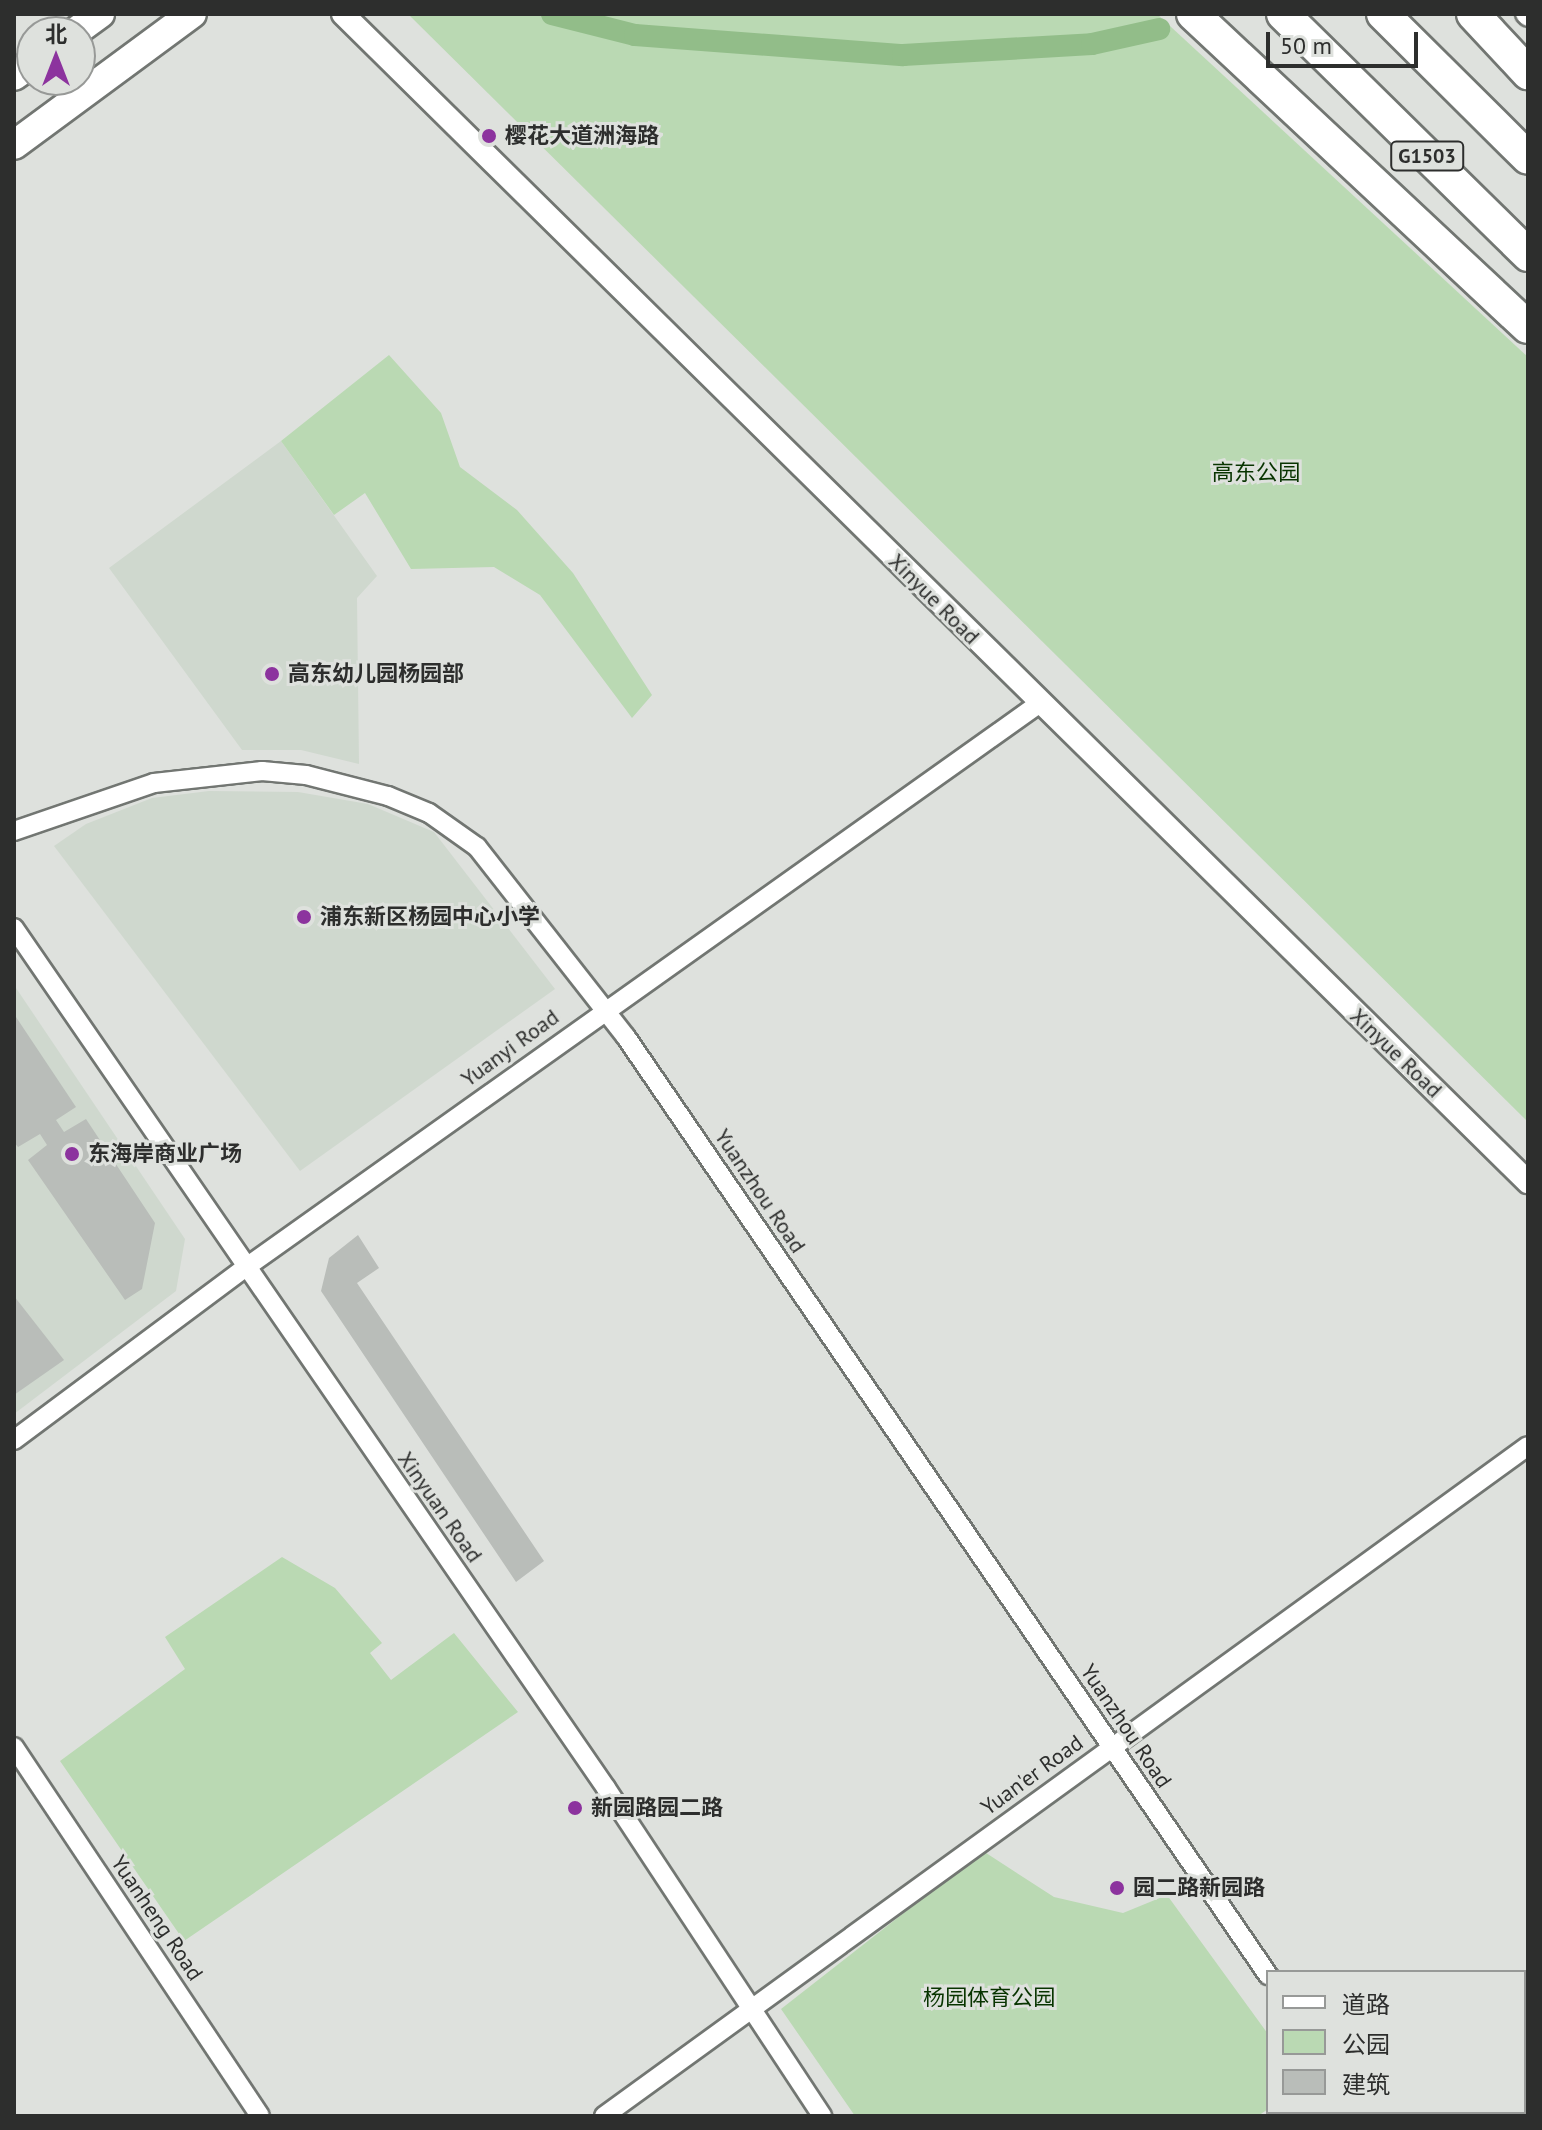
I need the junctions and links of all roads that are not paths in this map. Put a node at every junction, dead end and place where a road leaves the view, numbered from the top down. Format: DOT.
graph roads {
  1 [pos="192,14"];
  2 [pos="1193,14"];
  3 [pos="1283,14"];
  4 [pos="1383,14"];
  5 [pos="1473,14"];
  6 [pos="347,18"];
  7 [pos="1528,73"];
  8 [pos="14,145"];
  9 [pos="1528,158"];
  10 [pos="1528,255"];
  11 [pos="1528,327"];
  12 [pos="1040,703"];
  13 [pos="14,831"];
  14 [pos="14,928"];
  15 [pos="603,1011"];
  16 [pos="1528,1182"];
  17 [pos="245,1268"];
  18 [pos="14,1440"];
  19 [pos="1528,1446"];
  20 [pos="14,1747"];
  21 [pos="1112,1747"];
  22 [pos="1266,1972"];
  23 [pos="750,2011"];
  24 [pos="260,2116"];
  25 [pos="604,2116"];
  26 [pos="822,2116"];
  1 -- 8 [label="main road"];
  2 -- 11 [label="highway"];
  3 -- 10 [label="highway, G1503"];
  4 -- 9 [label="highway, G1503"];
  5 -- 7 [label="highway"];
  6 -- 12 [label="street, Xinyue Road"];
  12 -- 15 [label="street, Yuanyi Road"];
  12 -- 16 [label="street, Xinyue Road"];
  13 -- 15 [label="street, Yuanzhou Road"];
  14 -- 17 [label="street, Xinyuan Road"];
  15 -- 17 [label="street, Yuanyi Road"];
  15 -- 21 [label="street, Yuanzhou Road"];
  17 -- 18 [label="street, Yuanyi Road"];
  17 -- 23 [label="street, Xinyuan Road"];
  19 -- 21 [label="street, Yuan'er Road"];
  20 -- 24 [label="street, Yuanheng Road"];
  21 -- 22 [label="street, Yuanzhou Road"];
  21 -- 23 [label="street, Yuan'er Road"];
  23 -- 25 [label="street, Yuan'er Road"];
  23 -- 26 [label="street, Xinyuan Road"];
}
